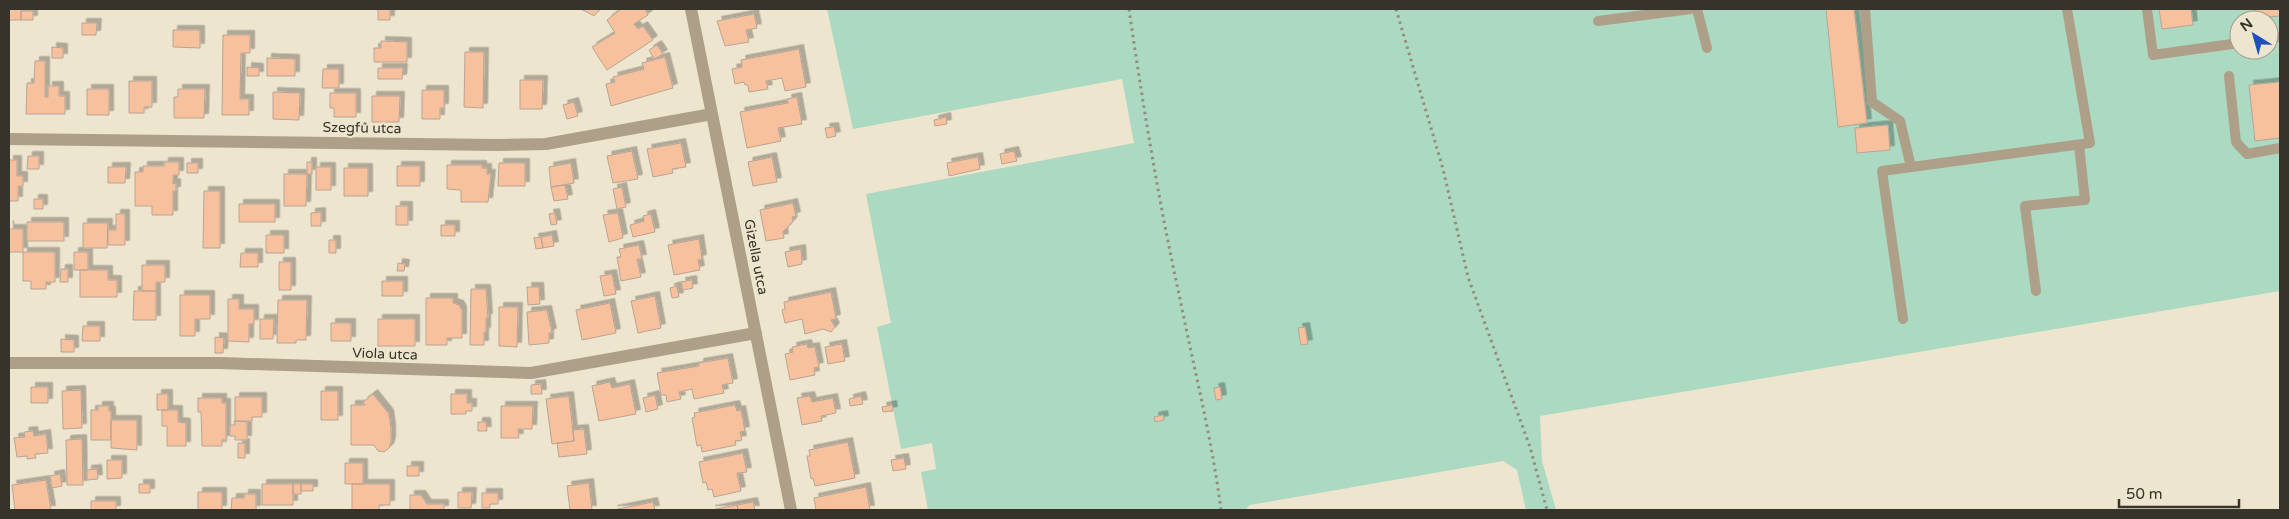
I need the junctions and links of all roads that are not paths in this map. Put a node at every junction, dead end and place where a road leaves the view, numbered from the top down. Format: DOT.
graph roads {
  1 [pos="1691,9"];
  2 [pos="1697,9"];
  3 [pos="1865,9"];
  4 [pos="2067,9"];
  5 [pos="2147,9"];
  6 [pos="691,10"];
  7 [pos="1598,21"];
  8 [pos="2229,44"];
  9 [pos="1707,48"];
  10 [pos="2229,76"];
  11 [pos="712,114"];
  12 [pos="9,139"];
  13 [pos="2079,145"];
  14 [pos="2280,148"];
  15 [pos="1911,167"];
  16 [pos="2036,291"];
  17 [pos="1903,319"];
  18 [pos="756,333"];
  19 [pos="9,363"];
  20 [pos="791,510"];
  1 -- 7 [label="lane"];
  2 -- 9 [label="lane"];
  3 -- 15 [label="lane"];
  4 -- 13 [label="lane"];
  5 -- 8 [label="lane"];
  6 -- 11 [label="street, Gizella utca"];
  10 -- 14 [label="lane"];
  11 -- 12 [label="street, Szegfű utca"];
  11 -- 18 [label="street, Gizella utca"];
  13 -- 15 [label="lane"];
  13 -- 16 [label="lane"];
  15 -- 17 [label="lane"];
  18 -- 19 [label="street, Viola utca"];
  18 -- 20 [label="street, Gizella utca"];
}
